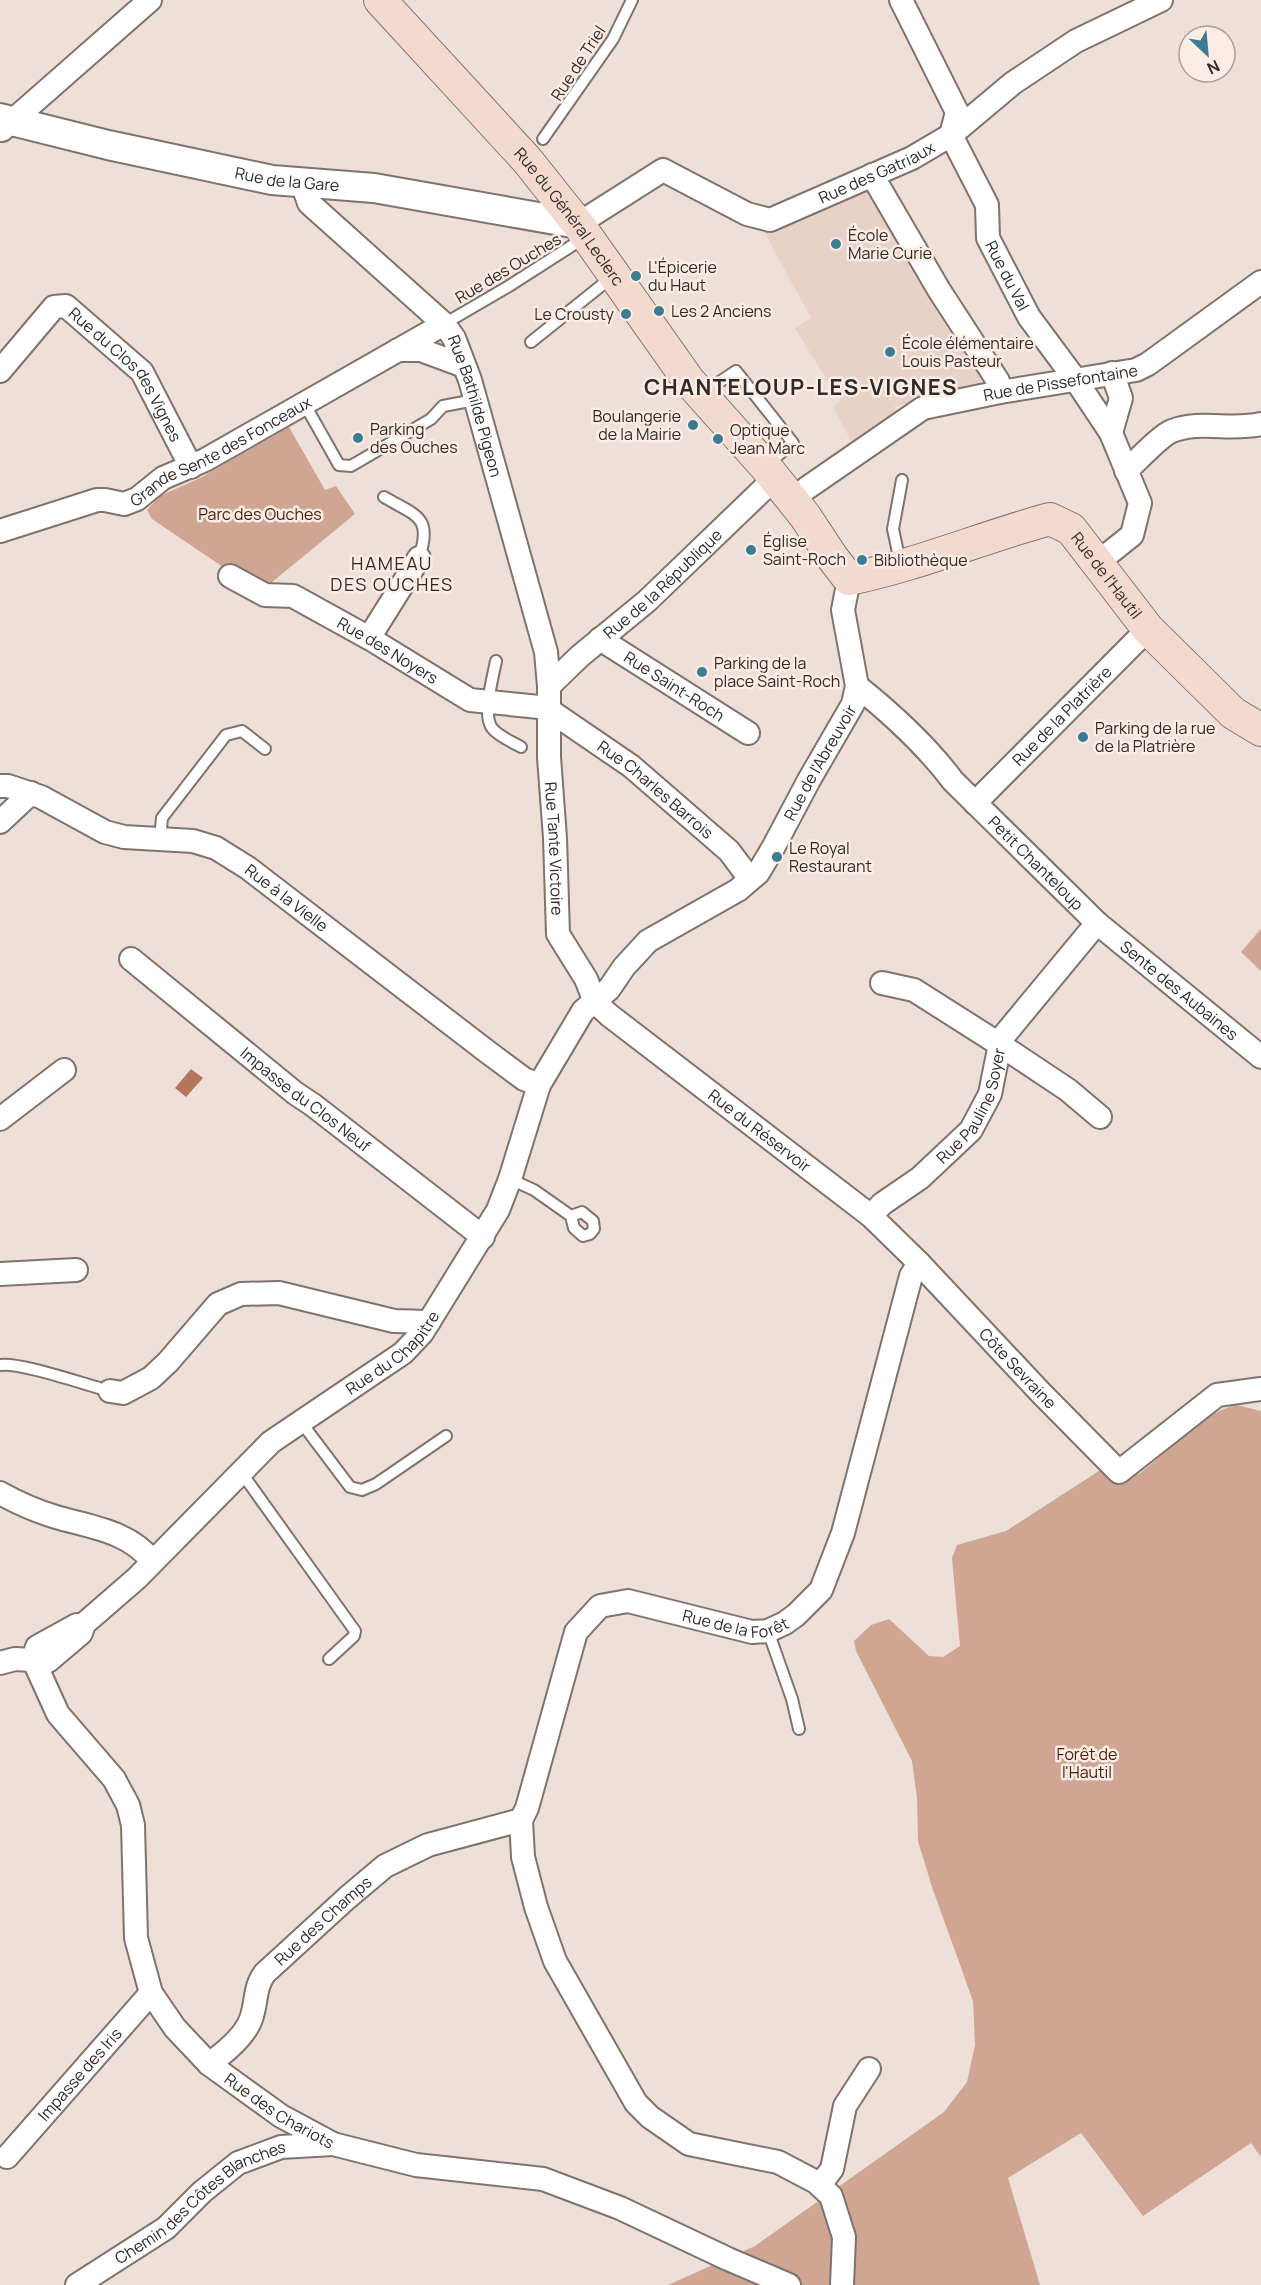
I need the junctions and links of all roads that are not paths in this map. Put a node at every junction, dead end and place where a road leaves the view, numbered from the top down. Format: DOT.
graph roads {
  1 [pos="150,0"];
  2 [pos="380,0"];
  3 [pos="632,0"];
  4 [pos="901,0"];
  5 [pos="1161,0"];
  6 [pos="4,124"];
  7 [pos="951,135"];
  8 [pos="543,139"];
  9 [pos="872,175"];
  10 [pos="302,183"];
  11 [pos="583,230"];
  12 [pos="614,275"];
  13 [pos="1261,282"];
  14 [pos="444,324"];
  15 [pos="531,342"];
  16 [pos="398,350"];
  17 [pos="464,366"];
  18 [pos="0,371"];
  19 [pos="1112,373"];
  20 [pos="1075,379"];
  21 [pos="1000,392"];
  22 [pos="700,394"];
  23 [pos="475,400"];
  24 [pos="304,403"];
  25 [pos="1261,424"];
  26 [pos="1110,433"];
  27 [pos="191,467"];
  28 [pos="1126,471"];
  29 [pos="902,480"];
  30 [pos="777,482"];
  31 [pos="384,497"];
  32 [pos="0,531"];
  33 [pos="419,558"];
  34 [pos="1097,563"];
  35 [pos="901,566"];
  36 [pos="230,576"];
  37 [pos="849,579"];
  38 [pos="1148,629"];
  39 [pos="369,638"];
  40 [pos="600,639"];
  41 [pos="496,661"];
  42 [pos="549,686"];
  43 [pos="857,686"];
  44 [pos="488,703"];
  45 [pos="549,710"];
  46 [pos="1261,730"];
  47 [pos="748,733"];
  48 [pos="520,747"];
  49 [pos="265,749"];
  50 [pos="0,786"];
  51 [pos="31,794"];
  52 [pos="975,803"];
  53 [pos="0,822"];
  54 [pos="160,838"];
  55 [pos="750,879"];
  56 [pos="1098,923"];
  57 [pos="131,959"];
  58 [pos="882,983"];
  59 [pos="595,1002"];
  60 [pos="999,1044"];
  61 [pos="1261,1057"];
  62 [pos="64,1070"];
  63 [pos="540,1085"];
  64 [pos="1100,1117"];
  65 [pos="0,1119"];
  66 [pos="510,1179"];
  67 [pos="571,1216"];
  68 [pos="871,1216"];
  69 [pos="483,1237"];
  70 [pos="920,1263"];
  71 [pos="76,1270"];
  72 [pos="0,1274"];
  73 [pos="429,1322"];
  74 [pos="0,1365"];
  75 [pos="1261,1389"];
  76 [pos="110,1391"];
  77 [pos="301,1422"];
  78 [pos="446,1436"];
  79 [pos="240,1472"];
  80 [pos="0,1493"];
  81 [pos="152,1561"];
  82 [pos="768,1631"];
  83 [pos="33,1659"];
  84 [pos="329,1659"];
  85 [pos="0,1663"];
  86 [pos="799,1729"];
  87 [pos="521,1820"];
  88 [pos="151,1993"];
  89 [pos="209,2064"];
  90 [pos="869,2069"];
  91 [pos="333,2144"];
  92 [pos="7,2157"];
  93 [pos="820,2185"];
  94 [pos="77,2285"];
  95 [pos="789,2285"];
  96 [pos="842,2285"];
  1 -- 6 [label="street"];
  2 -- 11 [label="main road, Rue du Général Leclerc"];
  3 -- 8 [label="lane, Rue de Triel"];
  4 -- 7 [label="street"];
  5 -- 7 [label="street, Rue des Gatriaux"];
  6 -- 10 [label="street, Rue de la Gare"];
  7 -- 9 [label="street, Rue des Gatriaux"];
  7 -- 20 [label="street, Rue du Val"];
  9 -- 11 [label="street, Rue des Gatriaux"];
  9 -- 21 [label="street"];
  10 -- 11 [label="street, Rue de la Gare"];
  10 -- 14 [label="street, Rue Bathilde Pigeon"];
  11 -- 12 [label="main road, Rue du Général Leclerc"];
  11 -- 14 [label="lane, Rue des Ouches"];
  12 -- 15 [label="lane"];
  12 -- 22 [label="main road, Rue du Général Leclerc"];
  13 -- 19 [label="street, Rue de Pissefontaine"];
  14 -- 16 [label="street, Grande Sente des Fonceaux"];
  14 -- 17 [label="street, Rue Bathilde Pigeon"];
  16 -- 17 [label="street"];
  16 -- 24 [label="street, Grande Sente des Fonceaux"];
  17 -- 23 [label="street, Rue Bathilde Pigeon"];
  18 -- 27 [label="street, Rue du Clos des Vignes"];
  19 -- 20 [label="street, Rue de Pissefontaine"];
  19 -- 26 [label="street"];
  20 -- 21 [label="street, Rue de Pissefontaine"];
  20 -- 26 [label="street, Rue du Val"];
  21 -- 30 [label="street, Rue de Pissefontaine"];
  22 -- 30 [label="main road, Rue du Général Leclerc"];
  22 -- 30 [label="lane"];
  23 -- 24 [label="lane"];
  23 -- 42 [label="street, Rue Bathilde Pigeon"];
  24 -- 27 [label="street, Grande Sente des Fonceaux"];
  25 -- 28 [label="street"];
  26 -- 28 [label="street, Rue du Val"];
  27 -- 32 [label="street, Grande Sente des Fonceaux"];
  28 -- 34 [label="street, Rue du Val"];
  29 -- 35 [label="lane"];
  30 -- 37 [label="main road, Rue du Général Leclerc"];
  30 -- 40 [label="street, Rue de la République"];
  31 -- 33 [label="lane"];
  33 -- 39 [label="street"];
  34 -- 35 [label="main road, Rue de l'Hautil"];
  34 -- 38 [label="main road, Rue de l'Hautil"];
  35 -- 37 [label="main road, Rue de l'Hautil"];
  36 -- 39 [label="street, Rue des Noyers"];
  37 -- 43 [label="street, Rue de l'Abreuvoir"];
  38 -- 46 [label="main road, Rue de l'Hautil"];
  38 -- 52 [label="street, Rue de la Platrière"];
  39 -- 44 [label="street, Rue des Noyers"];
  40 -- 42 [label="street, Rue de la République"];
  40 -- 47 [label="street, Rue Saint-Roch"];
  41 -- 44 [label="lane"];
  42 -- 45 [label="street, Rue Tante Victoire"];
  43 -- 52 [label="street, Petit Chanteloup"];
  43 -- 55 [label="street, Rue de l'Abreuvoir"];
  44 -- 45 [label="street, Rue des Noyers"];
  44 -- 48 [label="lane"];
  45 -- 55 [label="street, Rue Charles Barrois"];
  45 -- 59 [label="street, Rue Tante Victoire"];
  49 -- 54 [label="lane"];
  50 -- 51 [label="street, Rue à la Vielle"];
  51 -- 53 [label="street"];
  51 -- 54 [label="street, Rue à la Vielle"];
  52 -- 56 [label="street, Petit Chanteloup"];
  54 -- 63 [label="street, Rue à la Vielle"];
  55 -- 59 [label="street, Rue de l'Abreuvoir"];
  56 -- 60 [label="street, Rue Pauline Soyer"];
  56 -- 61 [label="street, Sente des Aubaines"];
  57 -- 69 [label="street, Impasse du Clos Neuf"];
  58 -- 60 [label="street"];
  59 -- 63 [label="street, Rue du Chapitre"];
  59 -- 68 [label="street, Rue du Réservoir"];
  60 -- 64 [label="street"];
  60 -- 68 [label="street, Rue Pauline Soyer"];
  62 -- 65 [label="street"];
  63 -- 66 [label="street, Rue du Chapitre"];
  66 -- 67 [label="lane"];
  66 -- 69 [label="street, Rue du Chapitre"];
  68 -- 70 [label="street, Rue du Réservoir"];
  69 -- 73 [label="street, Rue du Chapitre"];
  70 -- 75 [label="street, Côte Sevraine"];
  70 -- 82 [label="street, Rue de la Forêt"];
  71 -- 72 [label="street"];
  73 -- 76 [label="street"];
  73 -- 77 [label="street, Rue du Chapitre"];
  74 -- 76 [label="lane"];
  77 -- 78 [label="lane"];
  77 -- 79 [label="street, Rue du Chapitre"];
  79 -- 81 [label="street, Rue du Chapitre"];
  79 -- 84 [label="lane"];
  80 -- 81 [label="street"];
  81 -- 83 [label="street, Rue du Chapitre"];
  82 -- 86 [label="lane"];
  82 -- 87 [label="street, Rue de la Forêt"];
  83 -- 85 [label="street"];
  83 -- 88 [label="street, Rue des Chariots"];
  87 -- 89 [label="street, Rue des Champs"];
  87 -- 93 [label="street, Rue de la Forêt"];
  88 -- 89 [label="street, Rue des Chariots"];
  88 -- 92 [label="street, Impasse des Iris"];
  89 -- 91 [label="street, Rue des Chariots"];
  90 -- 93 [label="street"];
  91 -- 94 [label="street, Chemin des Côtes Blanches"];
  91 -- 95 [label="street, Rue des Chariots"];
  93 -- 96 [label="street, Rue de la Forêt"];
}
